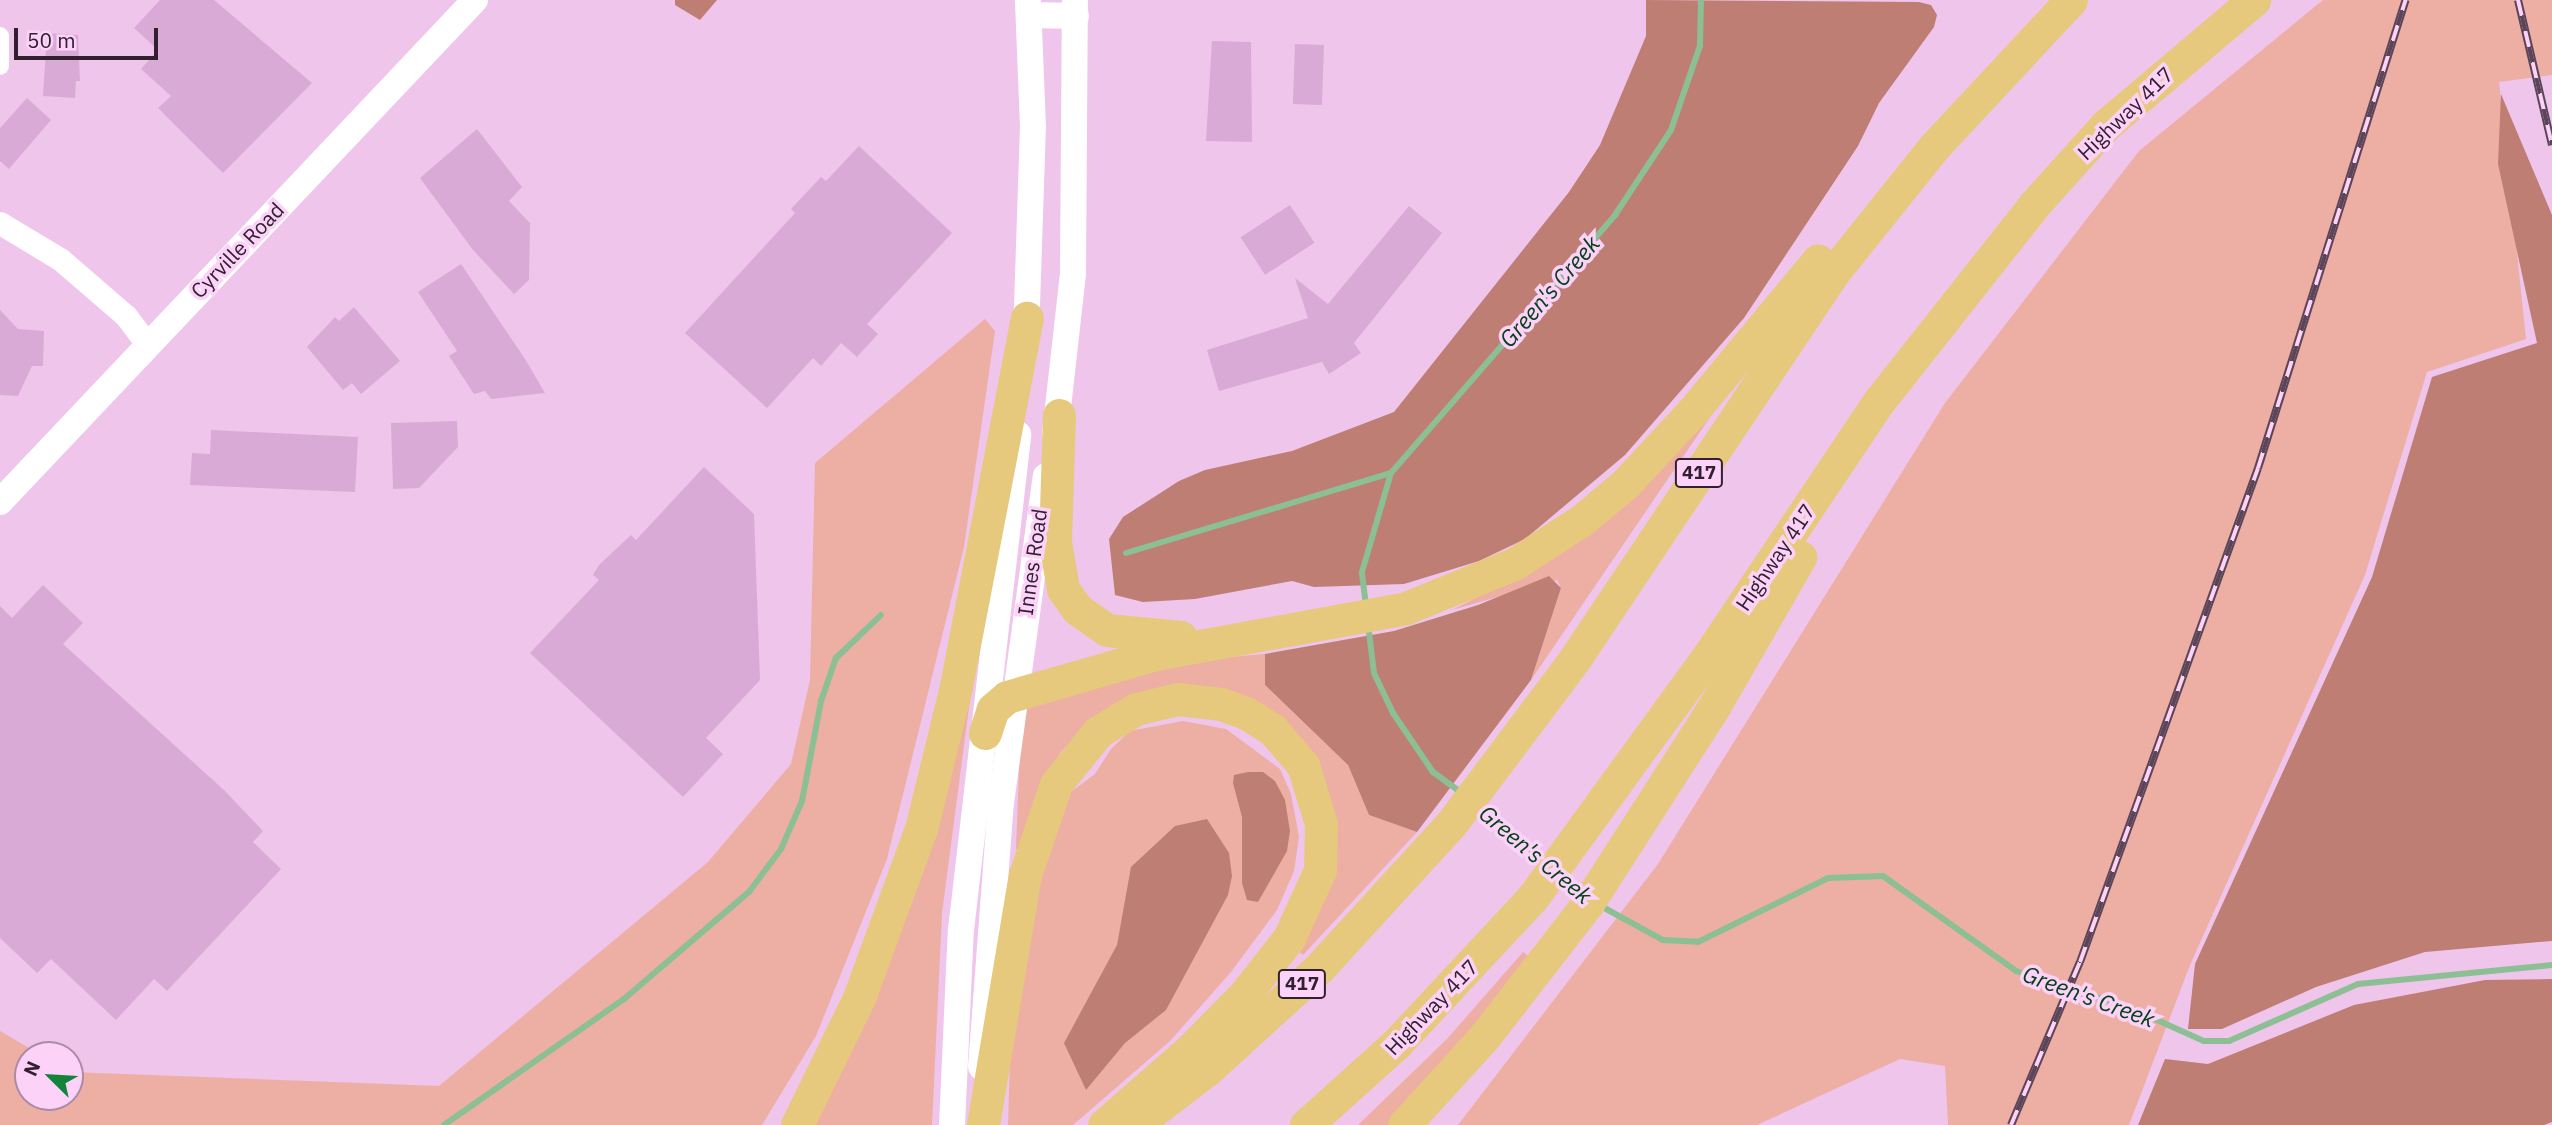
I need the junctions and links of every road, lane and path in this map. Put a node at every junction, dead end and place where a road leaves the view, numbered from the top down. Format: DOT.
graph roads {
  1 [pos="475,0"];
  2 [pos="2071,0"];
  3 [pos="2254,0"];
  4 [pos="1029,8"];
  5 [pos="1076,8"];
  6 [pos="0,36"];
  7 [pos="2027,42"];
  8 [pos="0,66"];
  9 [pos="0,223"];
  10 [pos="1952,306"];
  11 [pos="1027,318"];
  12 [pos="148,345"];
  13 [pos="1059,415"];
  14 [pos="0,502"];
  15 [pos="1260,637"];
  16 [pos="1015,694"];
  17 [pos="985,733"];
  18 [pos="1312,1121"];
  19 [pos="797,1125"];
  20 [pos="952,1125"];
  21 [pos="982,1125"];
  22 [pos="1104,1125"];
  23 [pos="1135,1125"];
  24 [pos="1404,1125"];
  1 -- 12 [label="main road, Cyrville Road"];
  2 -- 7 [label="highway, 417"];
  3 -- 10 [label="highway, Highway 417"];
  4 -- 5 [label="main road"];
  4 -- 11 [label="main road, Innes Road"];
  5 -- 13 [label="main road, Innes Road"];
  6 -- 8 [label="street"];
  7 -- 15 [label="highway"];
  7 -- 23 [label="highway, 417"];
  9 -- 12 [label="street"];
  10 -- 18 [label="highway, Highway 417"];
  10 -- 24 [label="highway"];
  11 -- 17 [label="main road, Innes Road"];
  11 -- 19 [label="highway"];
  12 -- 14 [label="main road, Cyrville Road"];
  13 -- 15 [label="highway"];
  13 -- 16 [label="main road, Innes Road"];
  15 -- 16 [label="highway"];
  16 -- 17 [label="highway"];
  16 -- 21 [label="main road, Innes Road"];
  17 -- 20 [label="main road, Innes Road"];
  21 -- 22 [label="highway"];
}
